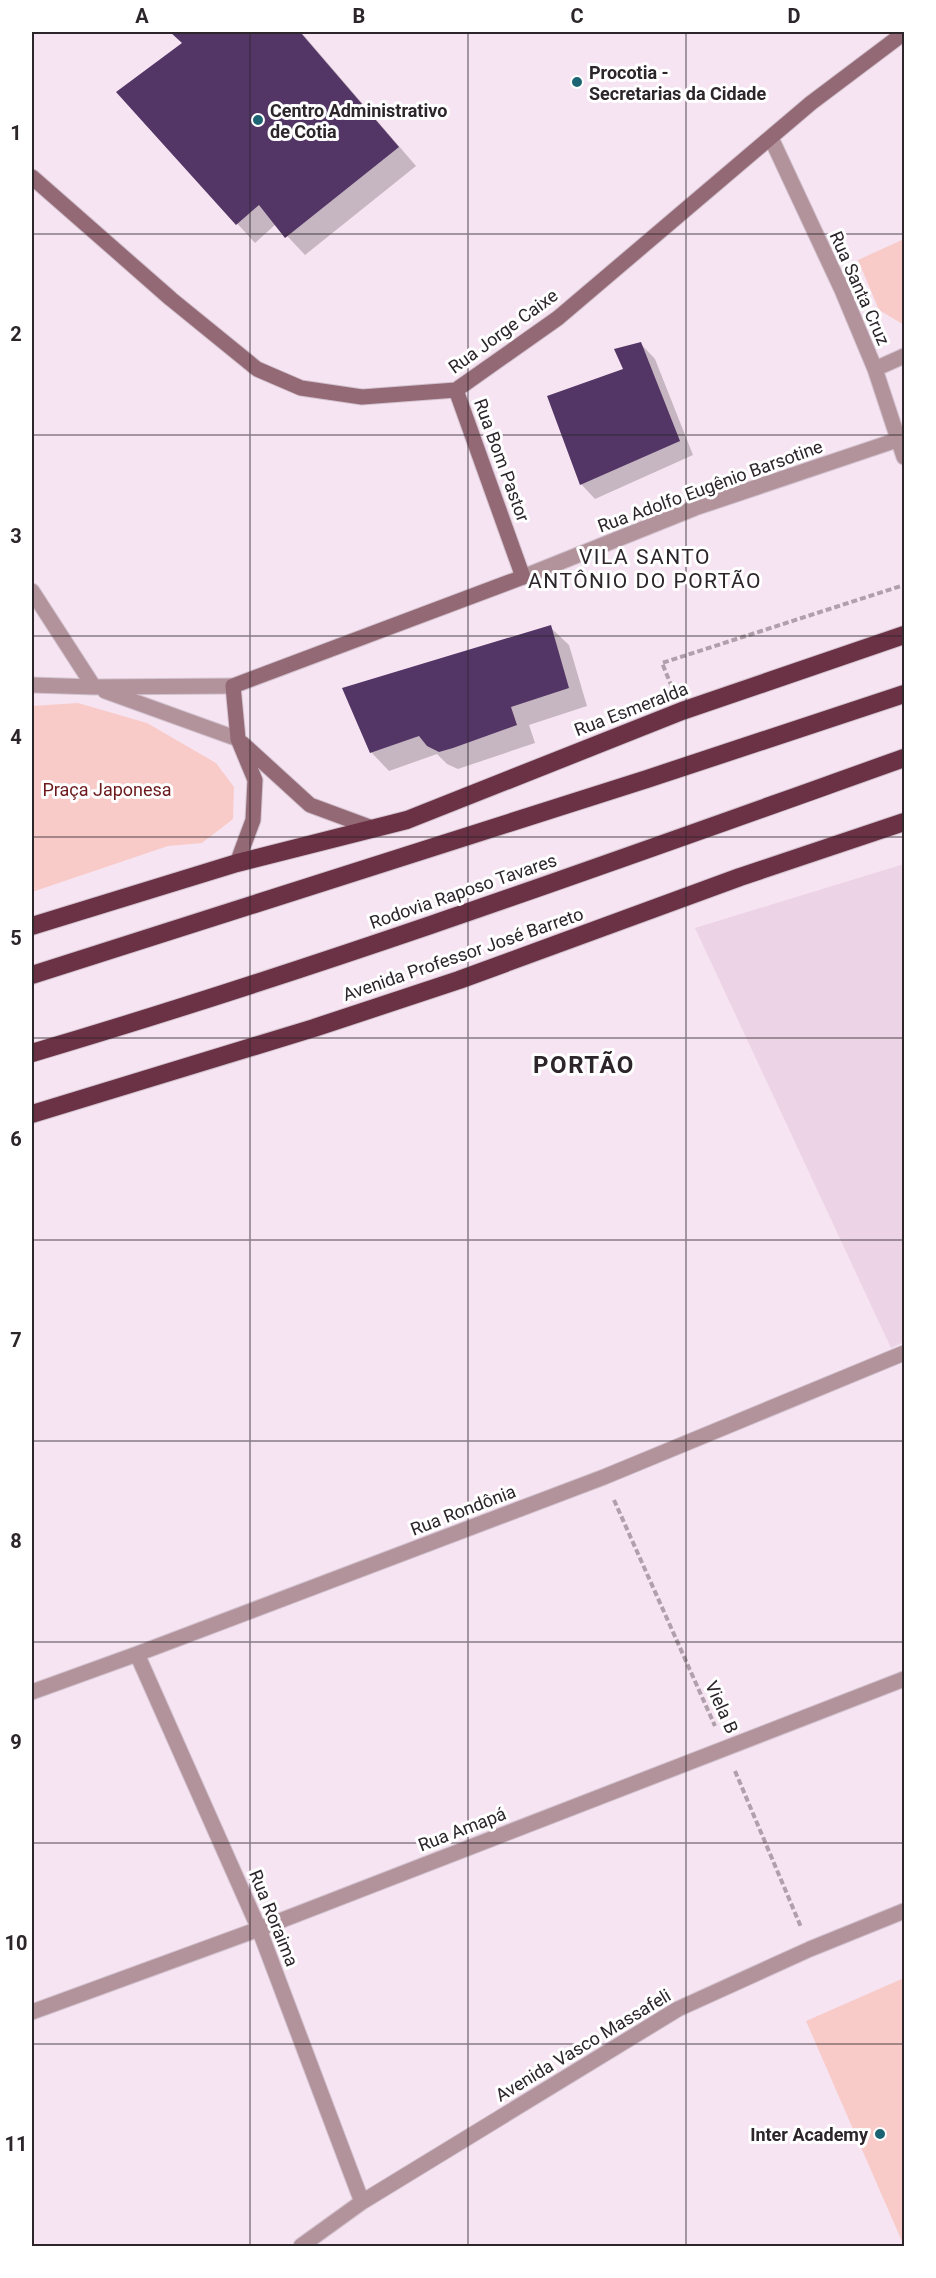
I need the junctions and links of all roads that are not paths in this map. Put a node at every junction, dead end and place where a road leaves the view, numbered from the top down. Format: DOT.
graph roads {
  1 [pos="904,33"];
  2 [pos="771,138"];
  3 [pos="32,177"];
  4 [pos="904,356"];
  5 [pos="875,369"];
  6 [pos="456,390"];
  7 [pos="897,440"];
  8 [pos="904,457"];
  9 [pos="524,577"];
  10 [pos="32,591"];
  11 [pos="904,635"];
  12 [pos="32,685"];
  13 [pos="233,686"];
  14 [pos="94,687"];
  15 [pos="904,694"];
  16 [pos="238,739"];
  17 [pos="904,758"];
  18 [pos="904,822"];
  19 [pos="375,829"];
  20 [pos="237,862"];
  21 [pos="32,926"];
  22 [pos="32,975"];
  23 [pos="32,1053"];
  24 [pos="32,1114"];
  25 [pos="904,1353"];
  26 [pos="137,1654"];
  27 [pos="904,1679"];
  28 [pos="32,1692"];
  29 [pos="904,1911"];
  30 [pos="260,1929"];
  31 [pos="32,2012"];
  32 [pos="362,2202"];
  33 [pos="302,2247"];
  1 -- 2 [label="main road, Rua Jorge Caixe"];
  2 -- 5 [label="street, Rua Santa Cruz"];
  2 -- 6 [label="main road, Rua Jorge Caixe"];
  3 -- 6 [label="main road, Rua Jorge Caixe"];
  4 -- 5 [label="street"];
  5 -- 7 [label="street, Rua Santa Cruz"];
  6 -- 9 [label="main road, Rua Bom Pastor"];
  7 -- 8 [label="street, Rua Santa Cruz"];
  7 -- 9 [label="street, Rua Adolfo Eugênio Barsotine"];
  9 -- 13 [label="main road, Rua Adolfo Eugênio Barsotine"];
  10 -- 14 [label="street"];
  11 -- 19 [label="highway, Rua Esmeralda"];
  12 -- 14 [label="street"];
  13 -- 14 [label="street"];
  13 -- 16 [label="main road"];
  14 -- 16 [label="street"];
  15 -- 22 [label="highway"];
  16 -- 19 [label="main road"];
  16 -- 20 [label="main road"];
  17 -- 23 [label="highway, Rodovia Raposo Tavares"];
  18 -- 24 [label="highway, Avenida Professor José Barreto"];
  19 -- 20 [label="highway"];
  20 -- 21 [label="highway"];
  25 -- 26 [label="street, Rua Rondônia"];
  26 -- 28 [label="street, Rua Rondônia"];
  26 -- 30 [label="street, Rua Roraima"];
  27 -- 30 [label="street, Rua Amapá"];
  29 -- 32 [label="street, Avenida Vasco Massafeli"];
  30 -- 31 [label="street, Rua Amapá"];
  30 -- 32 [label="street, Rua Roraima"];
  32 -- 33 [label="street, Avenida Vasco Massafeli"];
}
